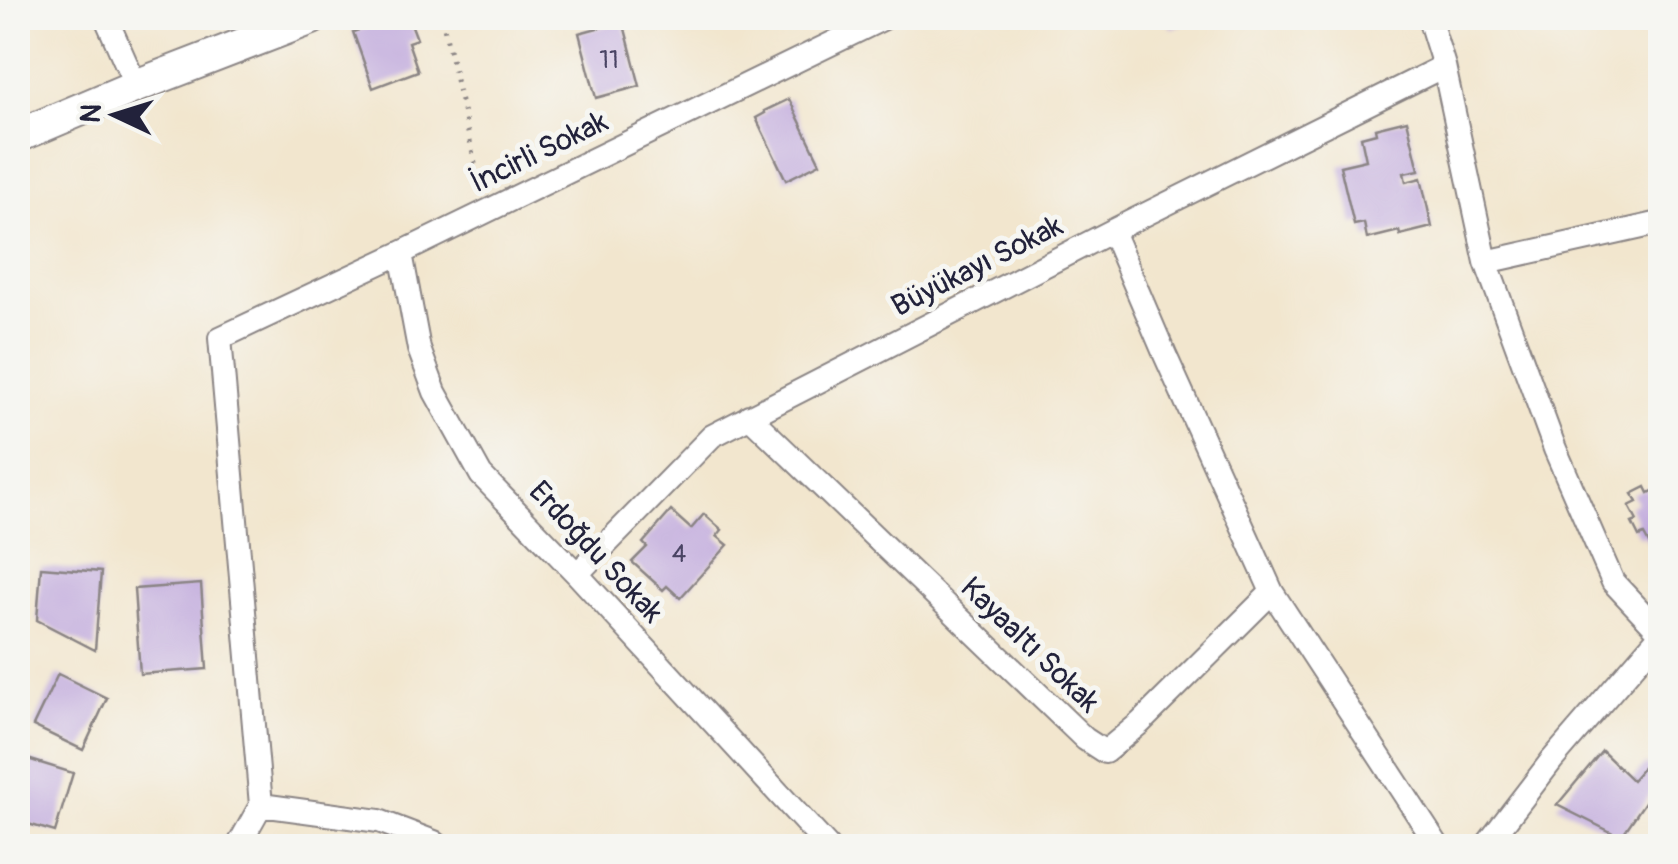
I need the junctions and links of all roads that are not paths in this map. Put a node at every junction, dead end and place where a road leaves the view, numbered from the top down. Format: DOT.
graph roads {
  1 [pos="106,18"];
  2 [pos="312,18"];
  3 [pos="884,18"];
  4 [pos="1429,18"];
  5 [pos="1444,66"];
  6 [pos="136,86"];
  7 [pos="18,136"];
  8 [pos="1660,223"];
  9 [pos="1112,231"];
  10 [pos="400,254"];
  11 [pos="1486,262"];
  12 [pos="749,416"];
  13 [pos="577,574"];
  14 [pos="1272,592"];
  15 [pos="1660,633"];
  16 [pos="261,805"];
  17 [pos="238,846"];
  18 [pos="439,846"];
  19 [pos="827,846"];
  20 [pos="1438,846"];
  21 [pos="1486,846"];
  1 -- 6 [label="street"];
  2 -- 6 [label="main road"];
  3 -- 10 [label="street, İncirli Sokak"];
  4 -- 5 [label="street"];
  5 -- 9 [label="street, Büyükayı Sokak"];
  5 -- 11 [label="street"];
  6 -- 7 [label="main road"];
  8 -- 11 [label="street"];
  9 -- 12 [label="street, Büyükayı Sokak"];
  9 -- 14 [label="street"];
  10 -- 13 [label="street, Erdoğdu Sokak"];
  10 -- 16 [label="street, İncirli Sokak"];
  11 -- 15 [label="street"];
  12 -- 13 [label="street, Büyükayı Sokak"];
  12 -- 14 [label="street, Kayaaltı Sokak"];
  13 -- 19 [label="street, Erdoğdu Sokak"];
  14 -- 20 [label="street"];
  15 -- 21 [label="street"];
  16 -- 17 [label="street"];
  16 -- 18 [label="street"];
}
